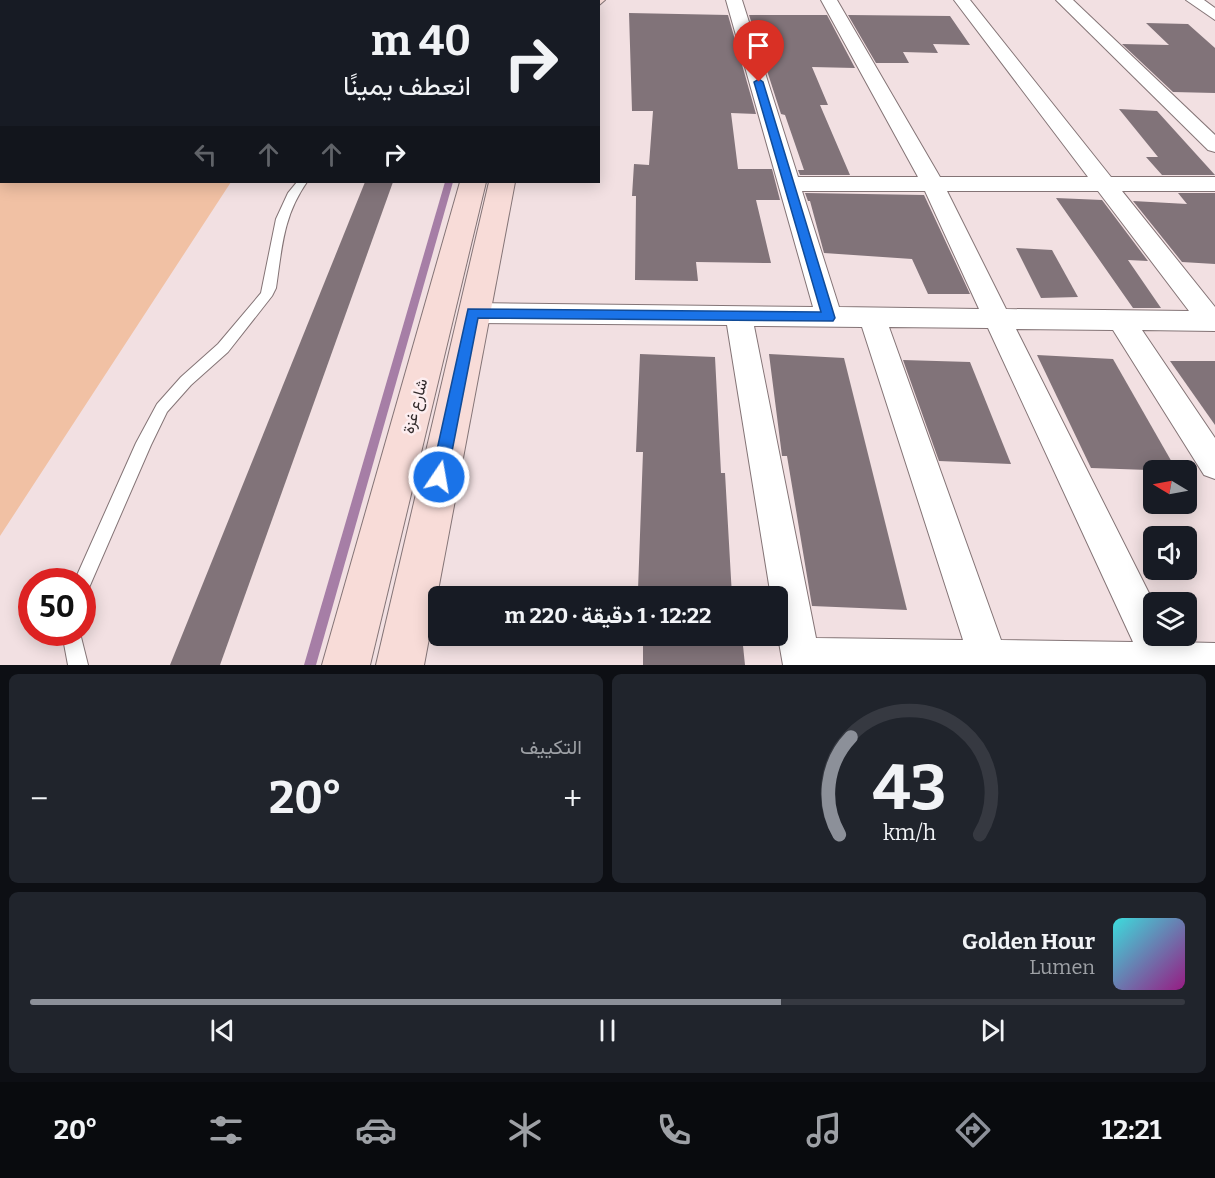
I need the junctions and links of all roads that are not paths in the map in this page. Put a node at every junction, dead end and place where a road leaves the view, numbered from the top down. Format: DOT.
graph roads {
  1 [pos="734,0"];
  2 [pos="829,0"];
  3 [pos="962,0"];
  4 [pos="1064,0"];
  5 [pos="1194,0"];
  6 [pos="1215,15"];
  7 [pos="1206,129"];
  8 [pos="1215,146"];
  9 [pos="301,183"];
  10 [pos="473,183"];
  11 [pos="502,183"];
  12 [pos="932,183"];
  13 [pos="1105,183"];
  14 [pos="789,184"];
  15 [pos="1215,184"];
  16 [pos="472,313"];
  17 [pos="739,316"];
  18 [pos="829,318"];
  19 [pos="872,318"];
  20 [pos="999,320"];
  21 [pos="1121,320"];
  22 [pos="1213,321"];
  23 [pos="1215,465"];
  24 [pos="89,568"];
  25 [pos="74,646"];
  26 [pos="802,661"];
  27 [pos="989,662"];
  28 [pos="1215,662"];
  29 [pos="1163,664"];
  30 [pos="78,665"];
  31 [pos="346,665"];
  32 [pos="400,665"];
  1 -- 14 [label="street"];
  2 -- 12 [label="street"];
  3 -- 13 [label="street"];
  4 -- 7 [label="street"];
  5 -- 6 [label="street"];
  7 -- 8 [label="street"];
  9 -- 24 [label="lane"];
  10 -- 31 [label="main road, شارع غزة"];
  11 -- 16 [label="main road"];
  12 -- 13 [label="street"];
  12 -- 14 [label="street"];
  12 -- 20 [label="street"];
  13 -- 15 [label="street"];
  13 -- 22 [label="street"];
  14 -- 18 [label="street"];
  16 -- 17 [label="street"];
  16 -- 32 [label="main road"];
  17 -- 18 [label="street"];
  17 -- 26 [label="street"];
  18 -- 19 [label="street"];
  19 -- 20 [label="street"];
  19 -- 27 [label="street"];
  20 -- 21 [label="street"];
  20 -- 29 [label="street"];
  21 -- 22 [label="street"];
  21 -- 23 [label="street"];
  25 -- 30 [label="lane"];
  26 -- 27 [label="street"];
  27 -- 29 [label="street"];
  28 -- 29 [label="street"];
}
